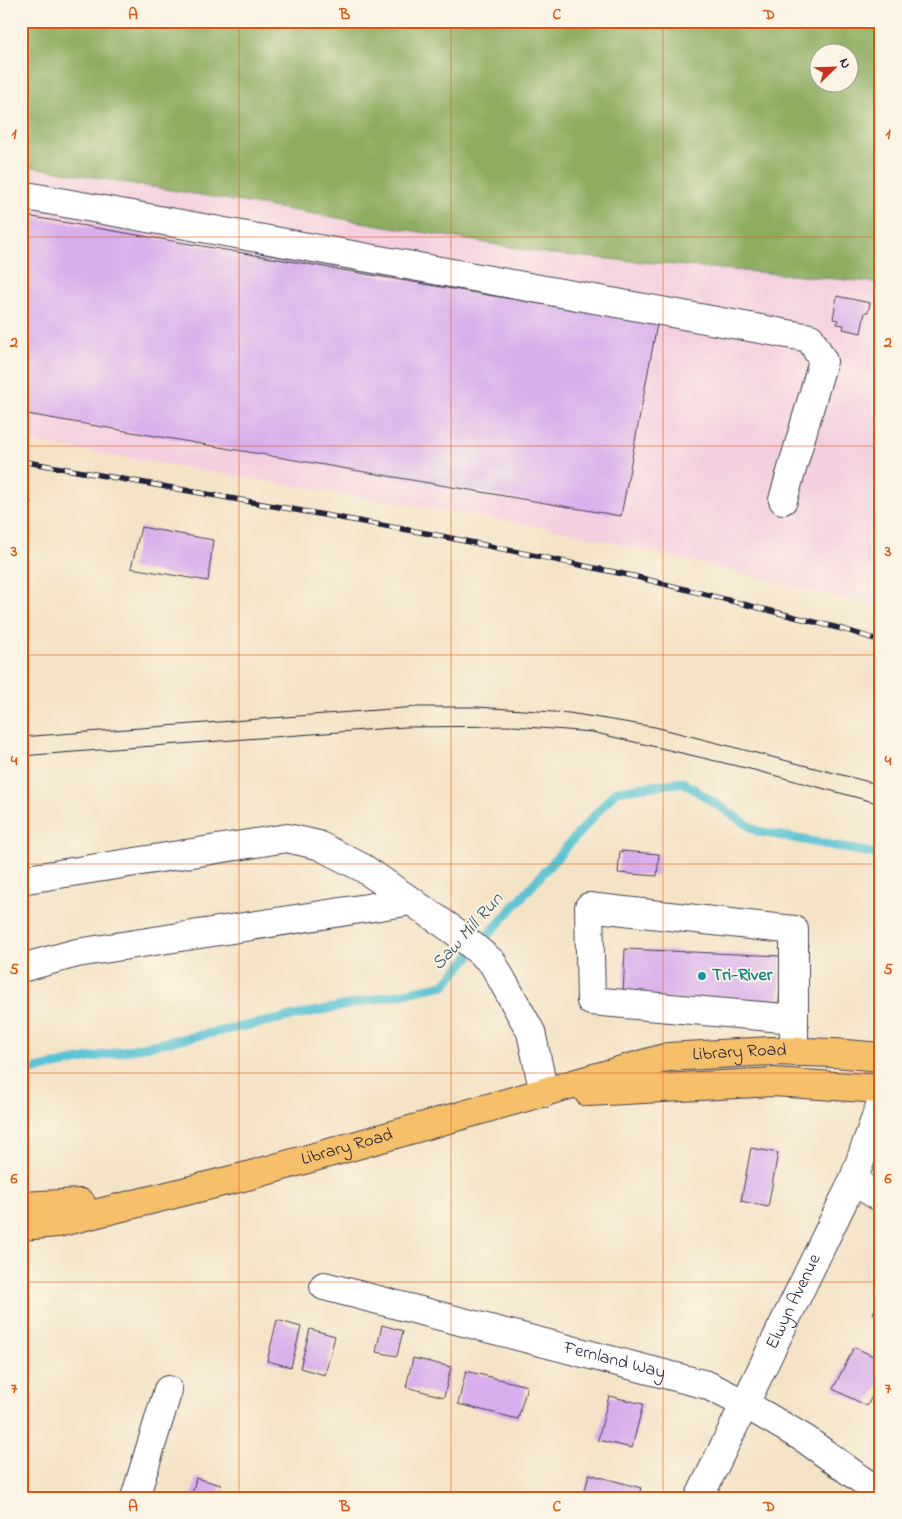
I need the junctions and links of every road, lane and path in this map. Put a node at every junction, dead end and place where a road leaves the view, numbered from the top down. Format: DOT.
graph roads {
  1 [pos="21,195"];
  2 [pos="782,500"];
  3 [pos="21,880"];
  4 [pos="412,901"];
  5 [pos="21,968"];
  6 [pos="794,1019"];
  7 [pos="794,1052"];
  8 [pos="881,1057"];
  9 [pos="881,1089"];
  10 [pos="544,1093"];
  11 [pos="881,1103"];
  12 [pos="853,1181"];
  13 [pos="881,1198"];
  14 [pos="150,1199"];
  15 [pos="21,1206"];
  16 [pos="21,1226"];
  17 [pos="324,1286"];
  18 [pos="168,1390"];
  19 [pos="745,1404"];
  20 [pos="881,1494"];
  21 [pos="135,1498"];
  22 [pos="699,1498"];
  1 -- 2 [label="street"];
  3 -- 4 [label="street"];
  4 -- 5 [label="street"];
  4 -- 10 [label="street"];
  6 -- 6 [label="street"];
  6 -- 7 [label="street"];
  7 -- 8 [label="main road, Library Road"];
  7 -- 10 [label="main road, Library Road"];
  9 -- 10 [label="main road, Library Road"];
  10 -- 14 [label="main road, Library Road"];
  11 -- 12 [label="street, Elwyn Avenue"];
  12 -- 13 [label="street"];
  12 -- 19 [label="street, Elwyn Avenue"];
  14 -- 15 [label="main road, Library Road"];
  14 -- 16 [label="main road, Library Road"];
  17 -- 19 [label="street, Fernland Way"];
  18 -- 21 [label="street"];
  19 -- 20 [label="street, Fernland Way"];
  19 -- 22 [label="street, Elwyn Avenue"];
}
